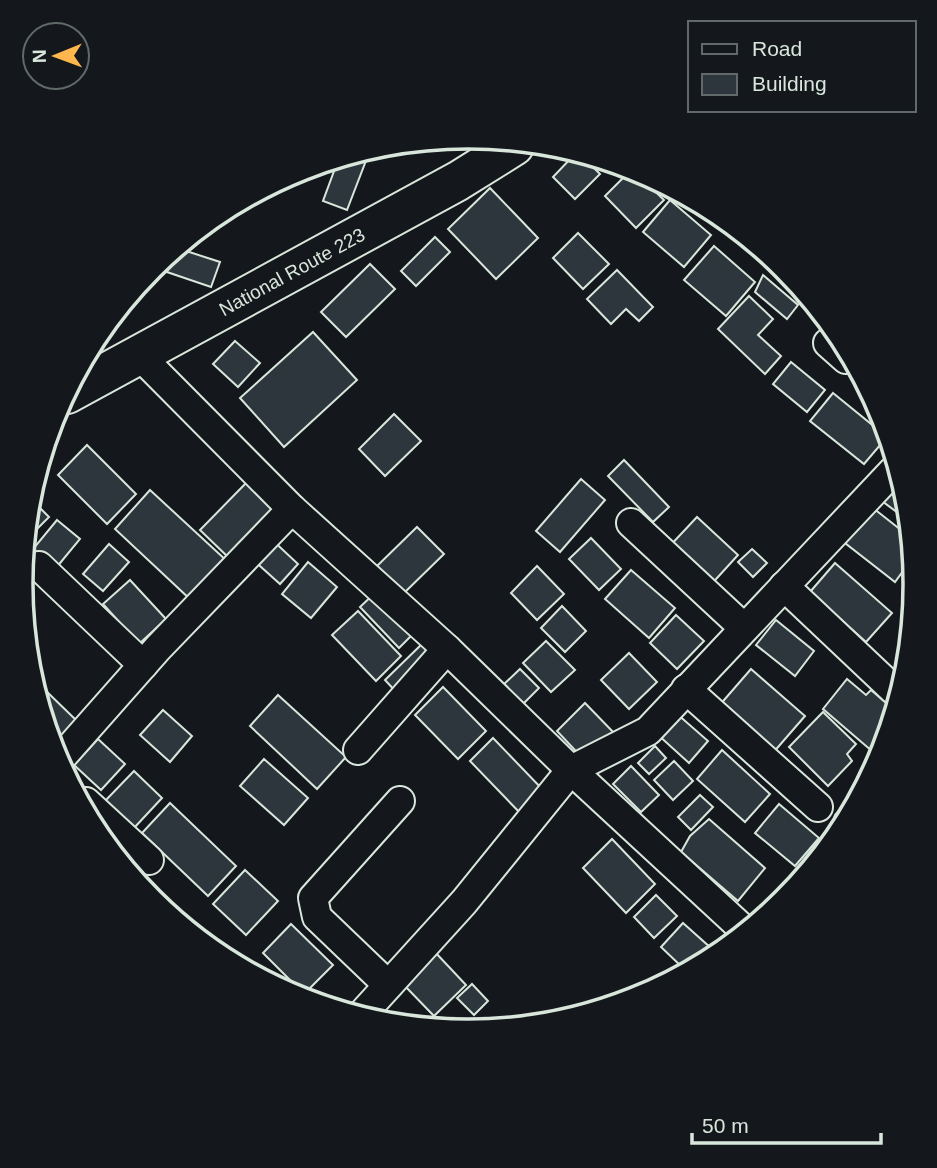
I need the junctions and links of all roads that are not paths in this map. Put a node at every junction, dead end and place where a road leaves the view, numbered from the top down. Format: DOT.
graph roads {
  1 [pos="507,151"];
  2 [pos="139,355"];
  3 [pos="80,387"];
  4 [pos="890,475"];
  5 [pos="292,509"];
  6 [pos="631,523"];
  7 [pos="39,566"];
  8 [pos="783,586"];
  9 [pos="744,628"];
  10 [pos="447,649"];
  11 [pos="143,665"];
  12 [pos="891,687"];
  13 [pos="686,689"];
  14 [pos="358,750"];
  15 [pos="66,752"];
  16 [pos="571,770"];
  17 [pos="400,801"];
  18 [pos="818,807"];
  19 [pos="100,815"];
  20 [pos="149,860"];
  21 [pos="738,925"];
  22 [pos="388,985"];
  23 [pos="368,1007"];
  1 -- 2 [label="highway, National Route 223"];
  2 -- 3 [label="highway, National Route 223"];
  2 -- 5 [label="street"];
  4 -- 8 [label="street"];
  5 -- 10 [label="street"];
  5 -- 11 [label="street"];
  6 -- 9 [label="street"];
  7 -- 11 [label="street"];
  8 -- 9 [label="street"];
  8 -- 12 [label="street"];
  9 -- 13 [label="street"];
  10 -- 14 [label="street"];
  10 -- 16 [label="street"];
  11 -- 15 [label="street"];
  13 -- 16 [label="street"];
  13 -- 18 [label="street"];
  16 -- 21 [label="street"];
  16 -- 22 [label="street"];
  17 -- 22 [label="street"];
  19 -- 20 [label="street"];
  22 -- 23 [label="street"];
}
